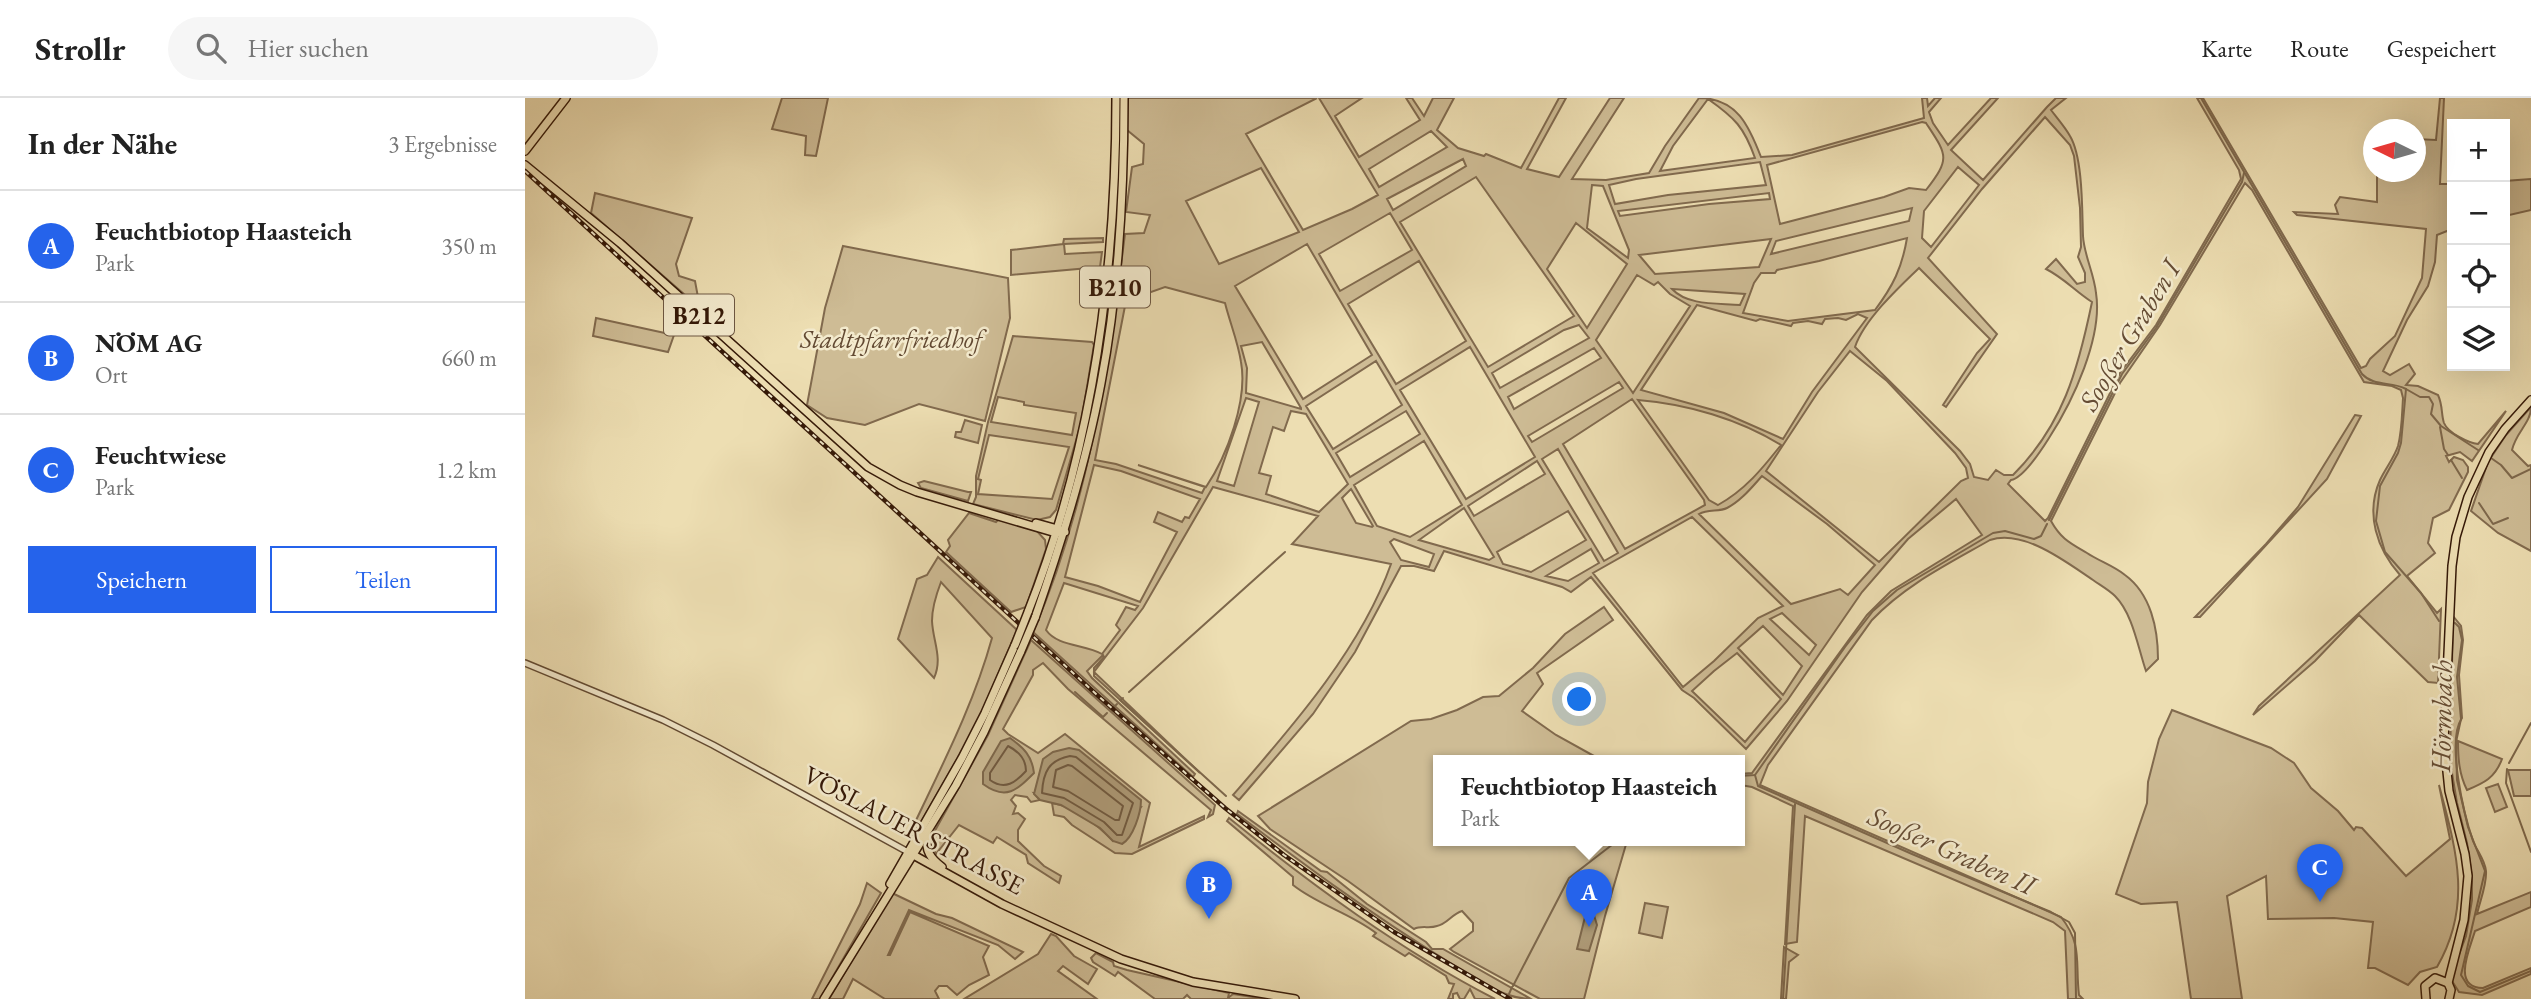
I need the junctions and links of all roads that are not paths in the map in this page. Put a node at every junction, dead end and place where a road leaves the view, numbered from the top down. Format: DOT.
graph roads {
  1 [pos="566,98"];
  2 [pos="1116,98"];
  3 [pos="1124,98"];
  4 [pos="525,151"];
  5 [pos="525,165"];
  6 [pos="2531,400"];
  7 [pos="1064,507"];
  8 [pos="1044,527"];
  9 [pos="1059,531"];
  10 [pos="1051,549"];
  11 [pos="1018,648"];
  12 [pos="525,663"];
  13 [pos="943,807"];
  14 [pos="910,854"];
  15 [pos="953,877"];
  16 [pos="2455,955"];
  17 [pos="2440,978"];
  18 [pos="2448,982"];
  19 [pos="824,999"];
  20 [pos="1295,999"];
  21 [pos="2426,999"];
  22 [pos="2449,999"];
  1 -- 4 [label="main road"];
  2 -- 7 [label="main road, B210"];
  3 -- 9 [label="main road, B210"];
  5 -- 8 [label="main road, B212"];
  6 -- 16 [label="main road"];
  7 -- 8 [label="main road"];
  7 -- 9 [label="main road, B210"];
  8 -- 9 [label="main road, B212"];
  8 -- 10 [label="main road"];
  9 -- 10 [label="main road, B210"];
  9 -- 11 [label="main road, B210, bridge"];
  10 -- 11 [label="main road, B210, bridge"];
  11 -- 13 [label="main road, B210"];
  11 -- 14 [label="main road, B210"];
  12 -- 14 [label="street, VÖSLAUER STRASSE"];
  13 -- 14 [label="main road, B210"];
  13 -- 15 [label="main road, B210"];
  14 -- 15 [label="main road, VÖSLAUER STRASSE"];
  14 -- 19 [label="main road, B210"];
  15 -- 20 [label="main road, VÖSLAUER STRASSE"];
  16 -- 17 [label="main road"];
  16 -- 18 [label="main road"];
  17 -- 18 [label="main road"];
  17 -- 21 [label="main road"];
  18 -- 22 [label="main road"];
}
